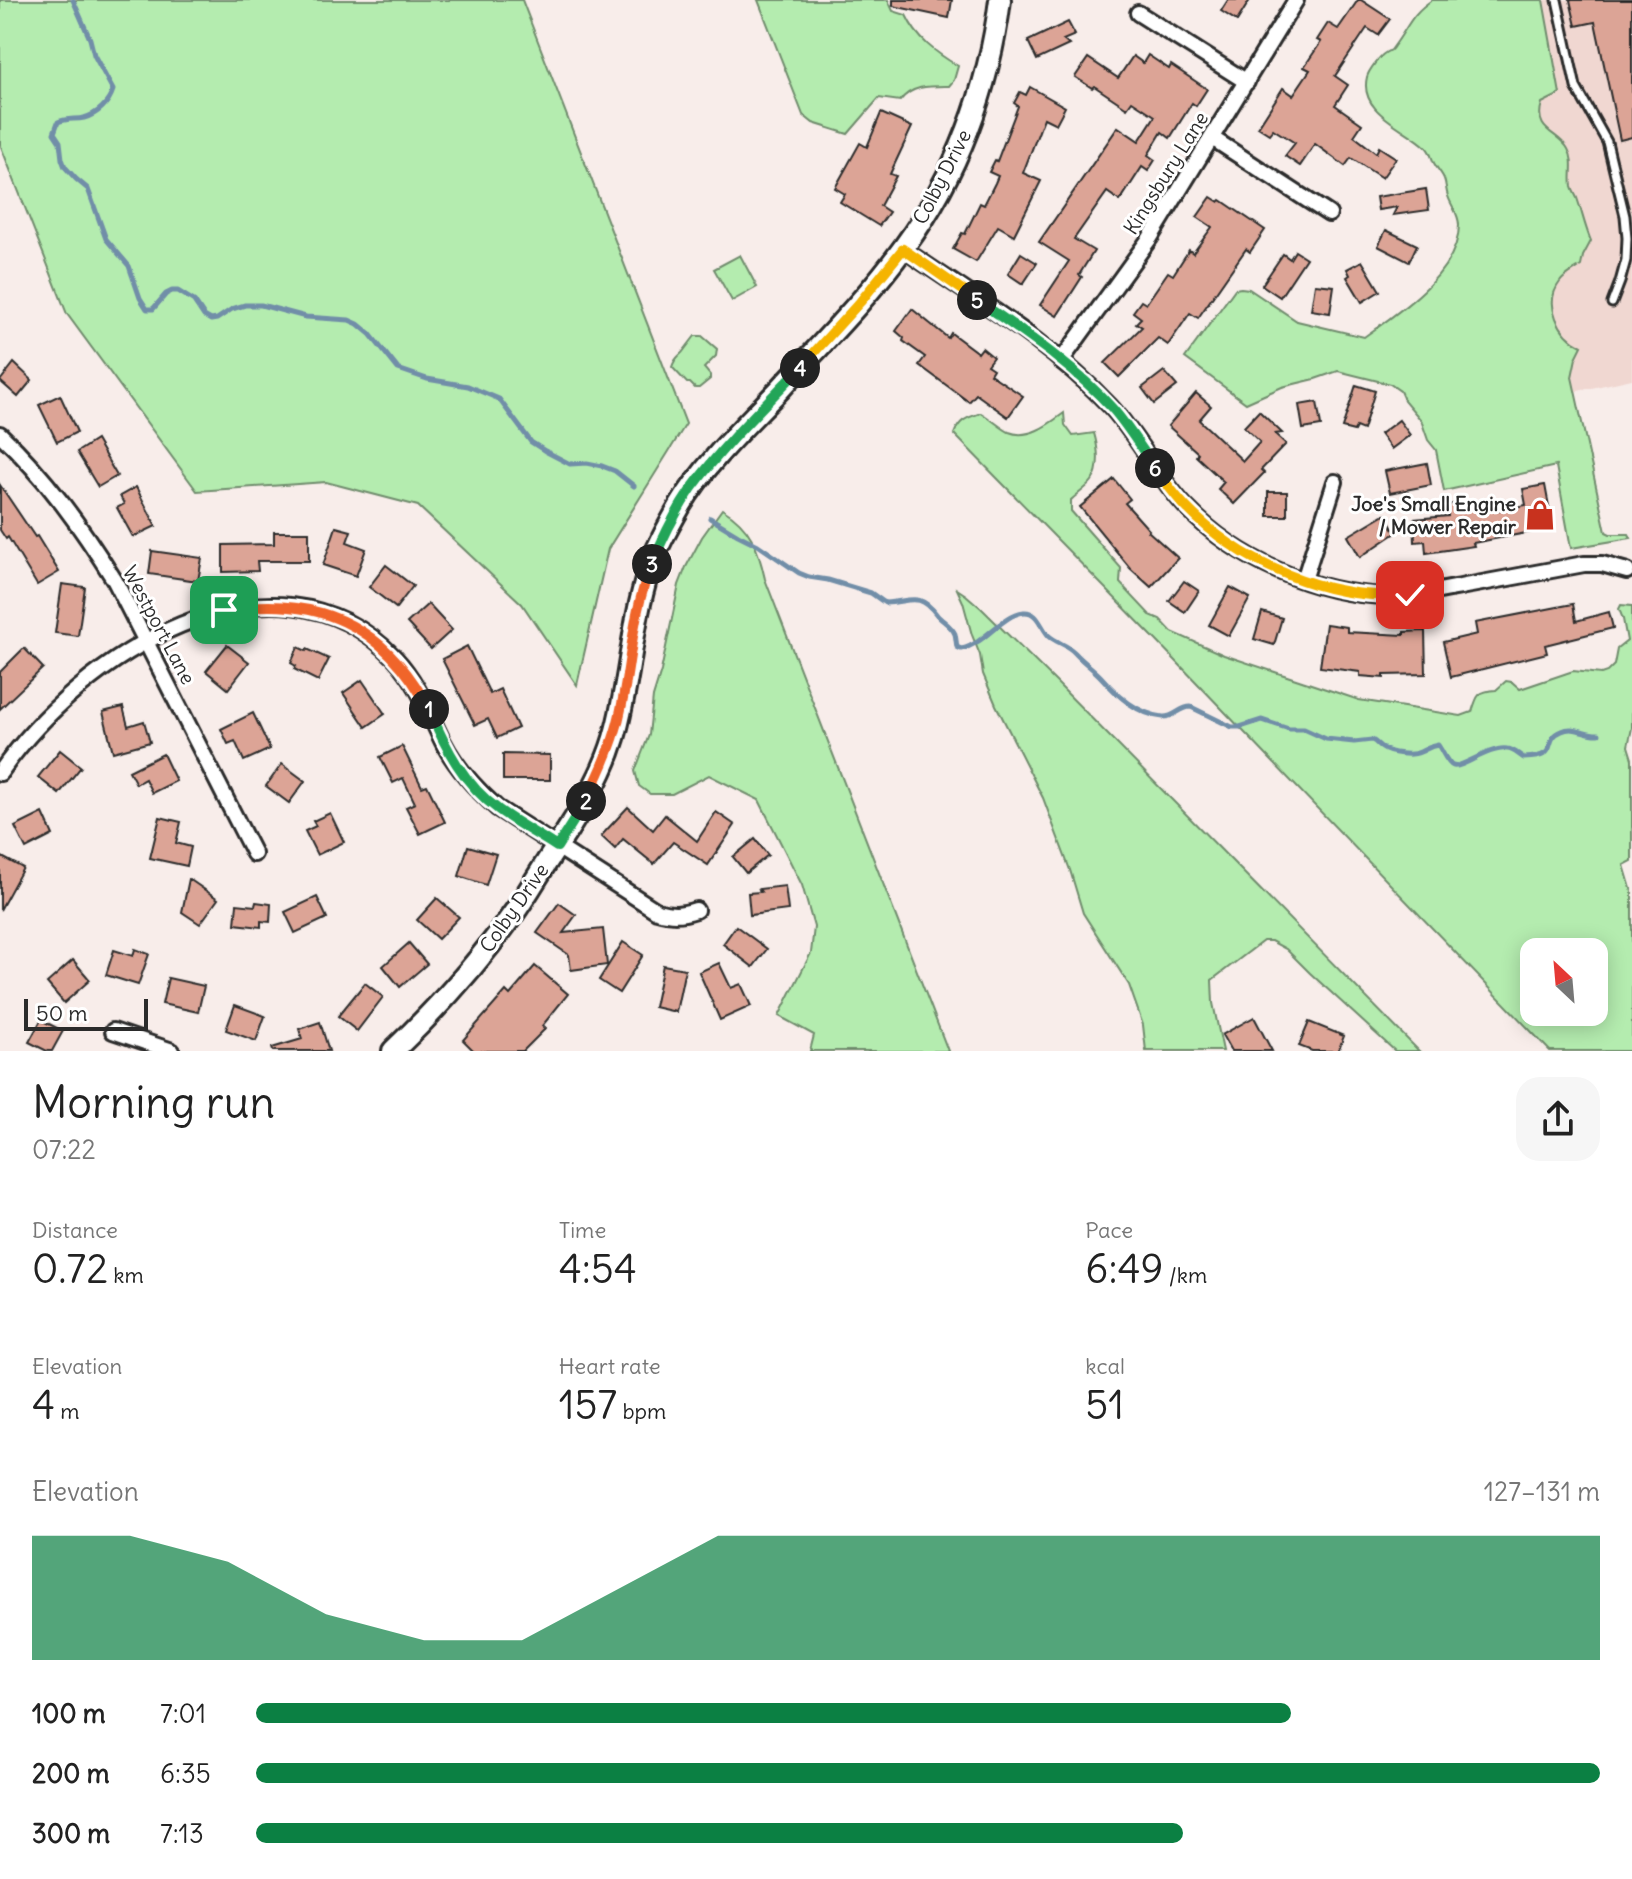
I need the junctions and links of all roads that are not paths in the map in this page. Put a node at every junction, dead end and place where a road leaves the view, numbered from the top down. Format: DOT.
graph roads {
  1 [pos="1000,0"];
  2 [pos="1296,0"];
  3 [pos="1557,0"];
  4 [pos="1138,13"];
  5 [pos="1247,82"];
  6 [pos="1212,138"];
  7 [pos="1329,214"];
  8 [pos="903,249"];
  9 [pos="1612,303"];
  10 [pos="1061,361"];
  11 [pos="0,434"];
  12 [pos="1335,482"];
  13 [pos="1627,571"];
  14 [pos="1304,580"];
  15 [pos="146,642"];
  16 [pos="0,773"];
  17 [pos="557,847"];
  18 [pos="254,854"];
  19 [pos="696,910"];
  20 [pos="113,1031"];
  21 [pos="172,1051"];
  22 [pos="393,1051"];
  1 -- 8 [label="street, Colby Drive"];
  2 -- 5 [label="street, Kingsbury Lane"];
  3 -- 9 [label="lane"];
  4 -- 5 [label="street"];
  5 -- 6 [label="street, Kingsbury Lane"];
  6 -- 7 [label="street"];
  6 -- 10 [label="street, Kingsbury Lane"];
  8 -- 10 [label="street"];
  8 -- 17 [label="street, Colby Drive"];
  10 -- 14 [label="street"];
  11 -- 15 [label="street, Westport Lane"];
  12 -- 14 [label="street"];
  13 -- 14 [label="street"];
  15 -- 16 [label="street"];
  15 -- 17 [label="street"];
  15 -- 18 [label="street, Westport Lane"];
  17 -- 19 [label="street"];
  17 -- 22 [label="street, Colby Drive"];
  20 -- 21 [label="street"];
}
